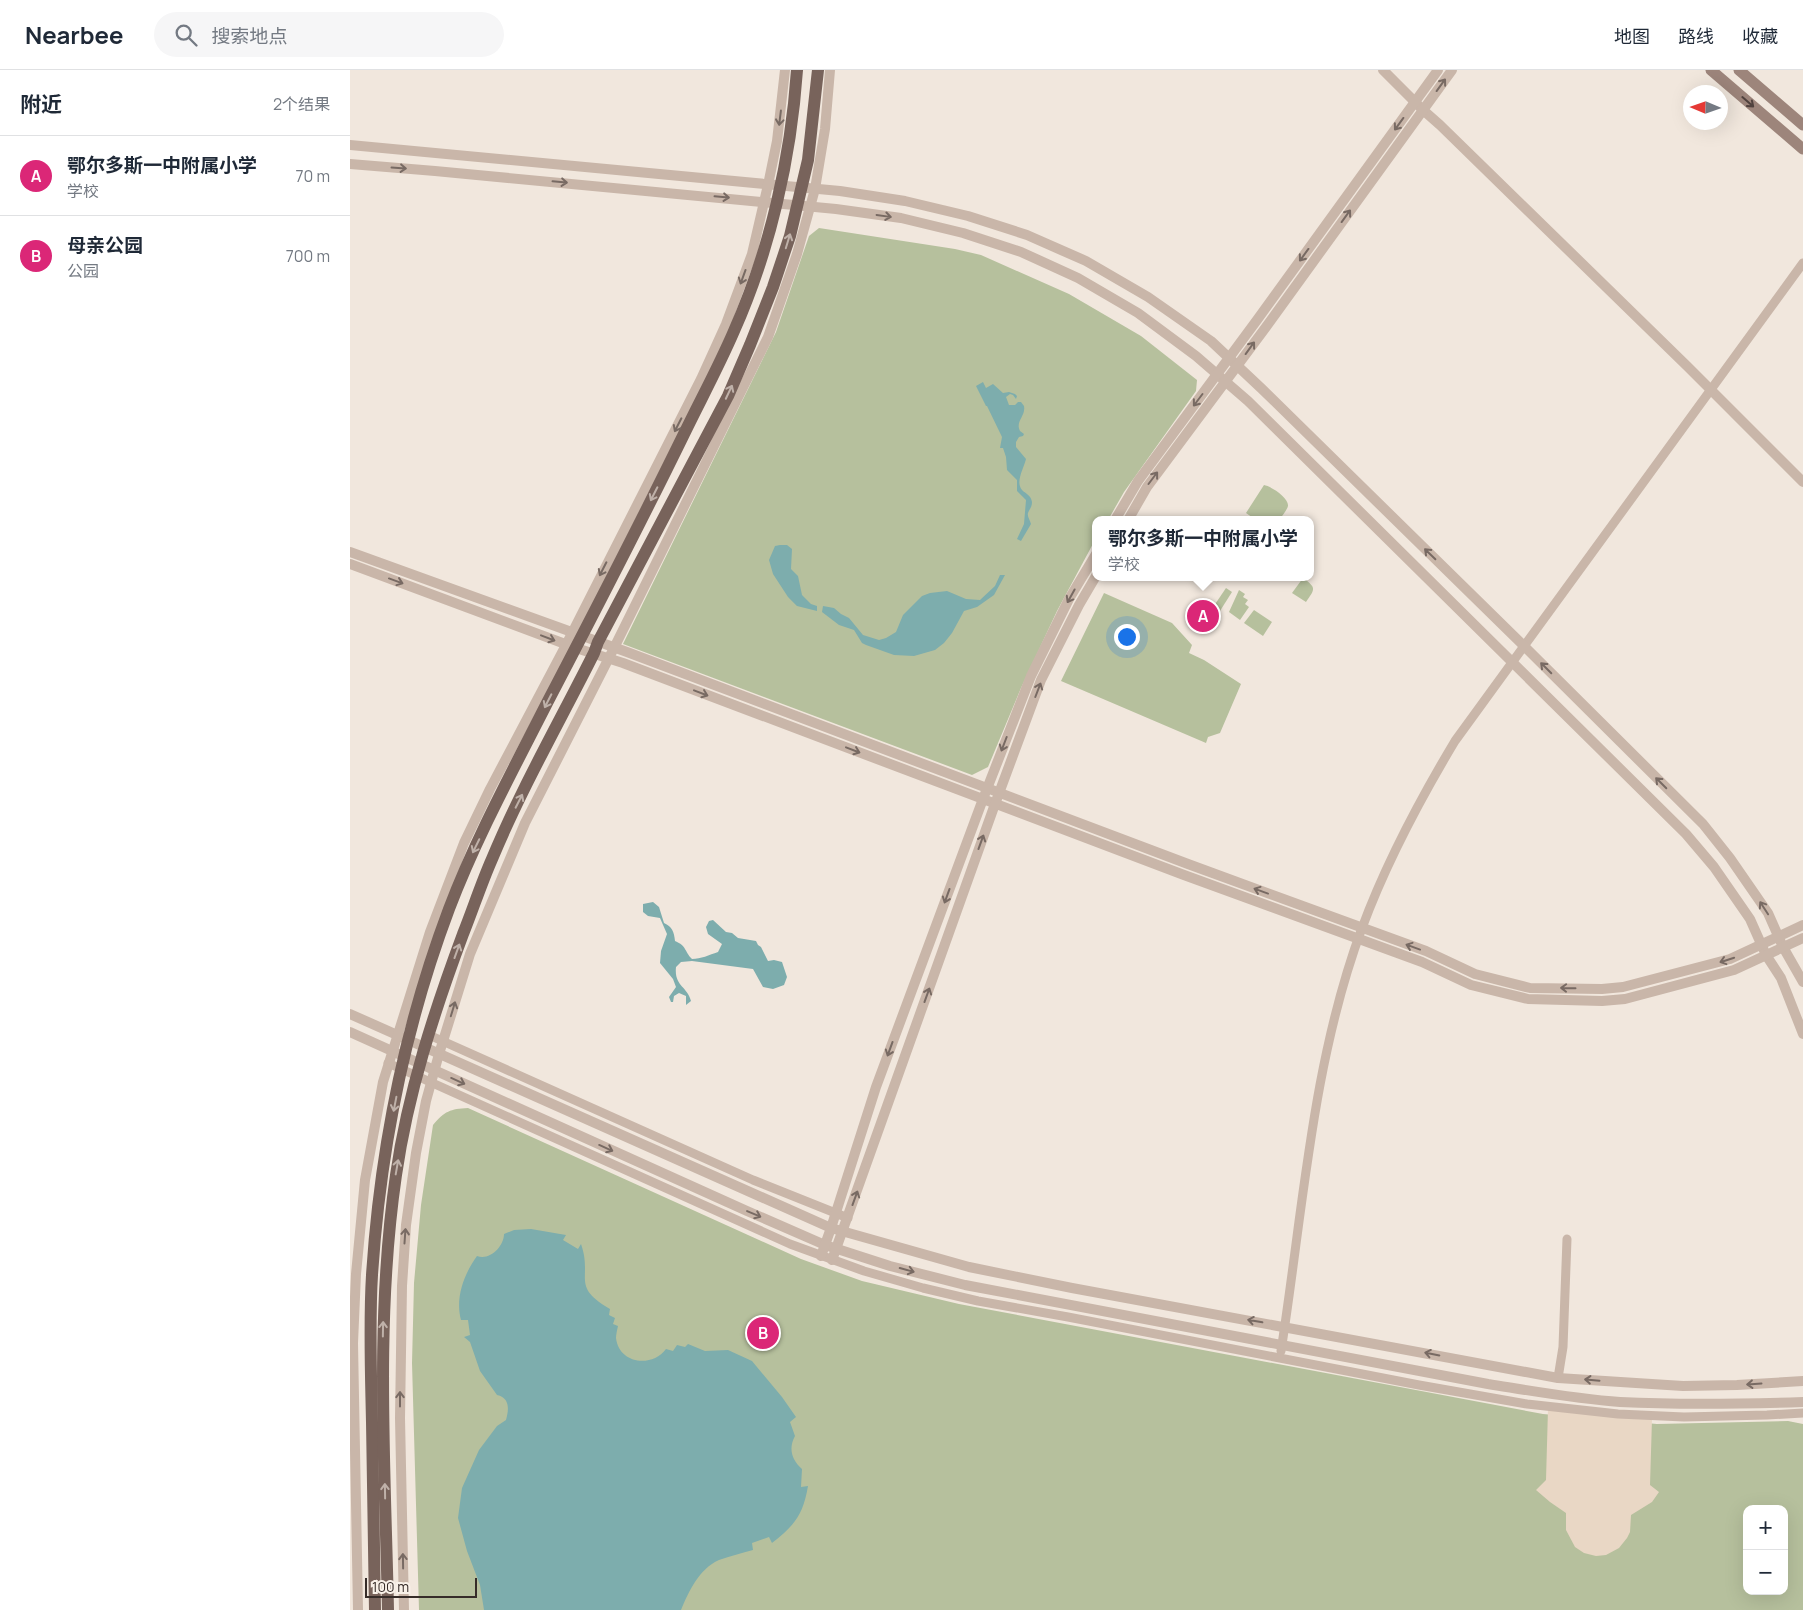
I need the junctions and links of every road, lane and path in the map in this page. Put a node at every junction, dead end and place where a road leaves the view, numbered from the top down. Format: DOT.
graph roads {
  1 [pos="785,70"];
  2 [pos="798,70"];
  3 [pos="818,70"];
  4 [pos="830,70"];
  5 [pos="1383,70"];
  6 [pos="1438,70"];
  7 [pos="1452,70"];
  8 [pos="1711,70"];
  9 [pos="1739,70"];
  10 [pos="1416,102"];
  11 [pos="1423,110"];
  12 [pos="1803,125"];
  13 [pos="350,145"];
  14 [pos="1803,149"];
  15 [pos="350,164"];
  16 [pos="774,185"];
  17 [pos="808,188"];
  18 [pos="770,202"];
  19 [pos="804,206"];
  20 [pos="1803,263"];
  21 [pos="1229,358"];
  22 [pos="1237,366"];
  23 [pos="1217,374"];
  24 [pos="1225,382"];
  25 [pos="1711,390"];
  26 [pos="1803,482"];
  27 [pos="1117,516"];
  28 [pos="1130,516"];
  29 [pos="350,552"];
  30 [pos="1092,561"];
  31 [pos="350,564"];
  32 [pos="1093,581"];
  33 [pos="573,640"];
  34 [pos="1524,646"];
  35 [pos="596,648"];
  36 [pos="614,648"];
  37 [pos="608,658"];
  38 [pos="1512,662"];
  39 [pos="987,788"];
  40 [pos="999,793"];
  41 [pos="983,799"];
  42 [pos="995,804"];
  43 [pos="1803,925"];
  44 [pos="1362,928"];
  45 [pos="1779,937"];
  46 [pos="1803,938"];
  47 [pos="1358,939"];
  48 [pos="1762,945"];
  49 [pos="1783,947"];
  50 [pos="1766,955"];
  51 [pos="1803,982"];
  52 [pos="350,1014"];
  53 [pos="350,1032"];
  54 [pos="1803,1034"];
  55 [pos="429,1035"];
  56 [pos="402,1038"];
  57 [pos="443,1041"];
  58 [pos="425,1048"];
  59 [pos="392,1050"];
  60 [pos="439,1054"];
  61 [pos="404,1056"];
  62 [pos="388,1063"];
  63 [pos="420,1064"];
  64 [pos="402,1069"];
  65 [pos="435,1070"];
  66 [pos="417,1076"];
  67 [pos="431,1083"];
  68 [pos="836,1214"];
  69 [pos="848,1218"];
  70 [pos="831,1228"];
  71 [pos="843,1231"];
  72 [pos="1567,1238"];
  73 [pos="825,1245"];
  74 [pos="837,1249"];
  75 [pos="821,1256"];
  76 [pos="832,1260"];
  77 [pos="1284,1326"];
  78 [pos="1282,1345"];
  79 [pos="1280,1357"];
  80 [pos="1558,1378"];
  81 [pos="1803,1380"];
  82 [pos="1803,1402"];
  83 [pos="1803,1412"];
  84 [pos="358,1610"];
  85 [pos="375,1610"];
  86 [pos="388,1610"];
  87 [pos="404,1610"];
  1 -- 16 [label="street, one-way"];
  2 -- 16 [label="main road"];
  3 -- 17 [label="main road"];
  4 -- 17 [label="street"];
  5 -- 10 [label="street"];
  6 -- 10 [label="street"];
  11 -- 7 [label="street, one-way"];
  8 -- 14 [label="main road, one-way"];
  9 -- 12 [label="main road"];
  10 -- 11 [label="street"];
  10 -- 21 [label="street, one-way"];
  22 -- 11 [label="street, one-way"];
  11 -- 25 [label="street"];
  13 -- 16 [label="street"];
  15 -- 18 [label="street, one-way"];
  16 -- 17 [label="street"];
  16 -- 18 [label="main road"];
  17 -- 19 [label="main road"];
  17 -- 21 [label="street"];
  18 -- 19 [label="street"];
  18 -- 33 [label="main road, one-way"];
  19 -- 23 [label="street, one-way"];
  35 -- 19 [label="main road, one-way"];
  19 -- 36 [label="street"];
  20 -- 25 [label="street"];
  21 -- 22 [label="street"];
  21 -- 23 [label="street"];
  22 -- 24 [label="street"];
  34 -- 22 [label="street, one-way"];
  23 -- 24 [label="street"];
  23 -- 27 [label="street, one-way"];
  28 -- 24 [label="street, one-way"];
  24 -- 38 [label="street"];
  25 -- 26 [label="street"];
  25 -- 34 [label="street"];
  29 -- 33 [label="street"];
  30 -- 39 [label="street, one-way"];
  31 -- 33 [label="street, one-way"];
  40 -- 32 [label="street, one-way"];
  33 -- 35 [label="street"];
  33 -- 56 [label="main road, one-way"];
  34 -- 38 [label="street"];
  45 -- 34 [label="street, one-way"];
  35 -- 36 [label="street"];
  35 -- 37 [label="street"];
  55 -- 35 [label="main road, one-way"];
  36 -- 37 [label="street"];
  36 -- 39 [label="street"];
  37 -- 41 [label="street, one-way"];
  57 -- 37 [label="street, one-way"];
  38 -- 44 [label="street"];
  38 -- 48 [label="street"];
  39 -- 40 [label="street"];
  39 -- 41 [label="street"];
  40 -- 42 [label="street"];
  44 -- 40 [label="street, one-way"];
  41 -- 42 [label="street"];
  41 -- 68 [label="street, one-way"];
  42 -- 47 [label="street"];
  69 -- 42 [label="street, one-way"];
  43 -- 45 [label="street"];
  44 -- 47 [label="street"];
  48 -- 44 [label="street, one-way"];
  45 -- 48 [label="street"];
  45 -- 49 [label="street"];
  46 -- 49 [label="street"];
  47 -- 50 [label="street"];
  47 -- 77 [label="street"];
  48 -- 50 [label="street"];
  49 -- 50 [label="street"];
  49 -- 51 [label="street"];
  50 -- 54 [label="street"];
  52 -- 56 [label="street"];
  53 -- 59 [label="street"];
  55 -- 57 [label="street"];
  55 -- 58 [label="main road"];
  56 -- 58 [label="street"];
  56 -- 59 [label="street"];
  56 -- 61 [label="main road"];
  57 -- 60 [label="street"];
  57 -- 68 [label="street"];
  58 -- 60 [label="street"];
  58 -- 63 [label="main road"];
  59 -- 61 [label="street"];
  59 -- 62 [label="street"];
  60 -- 65 [label="street"];
  60 -- 70 [label="street"];
  61 -- 63 [label="street"];
  61 -- 64 [label="main road"];
  62 -- 64 [label="street"];
  62 -- 84 [label="street"];
  63 -- 65 [label="street"];
  63 -- 66 [label="main road"];
  64 -- 66 [label="street"];
  64 -- 85 [label="main road, one-way"];
  65 -- 67 [label="street"];
  65 -- 73 [label="street, one-way"];
  66 -- 67 [label="street"];
  86 -- 66 [label="main road, one-way"];
  67 -- 75 [label="street"];
  87 -- 67 [label="street, one-way"];
  68 -- 69 [label="street"];
  68 -- 70 [label="street"];
  69 -- 71 [label="street"];
  70 -- 71 [label="street"];
  70 -- 73 [label="street"];
  71 -- 74 [label="street"];
  77 -- 71 [label="street, one-way"];
  72 -- 80 [label="street"];
  73 -- 74 [label="street"];
  73 -- 75 [label="street"];
  74 -- 76 [label="street"];
  74 -- 78 [label="street, one-way"];
  75 -- 76 [label="street"];
  76 -- 79 [label="street"];
  77 -- 78 [label="street"];
  80 -- 77 [label="street, one-way"];
  78 -- 79 [label="street"];
  78 -- 82 [label="street"];
  79 -- 83 [label="street"];
  81 -- 80 [label="street, one-way"];
}
